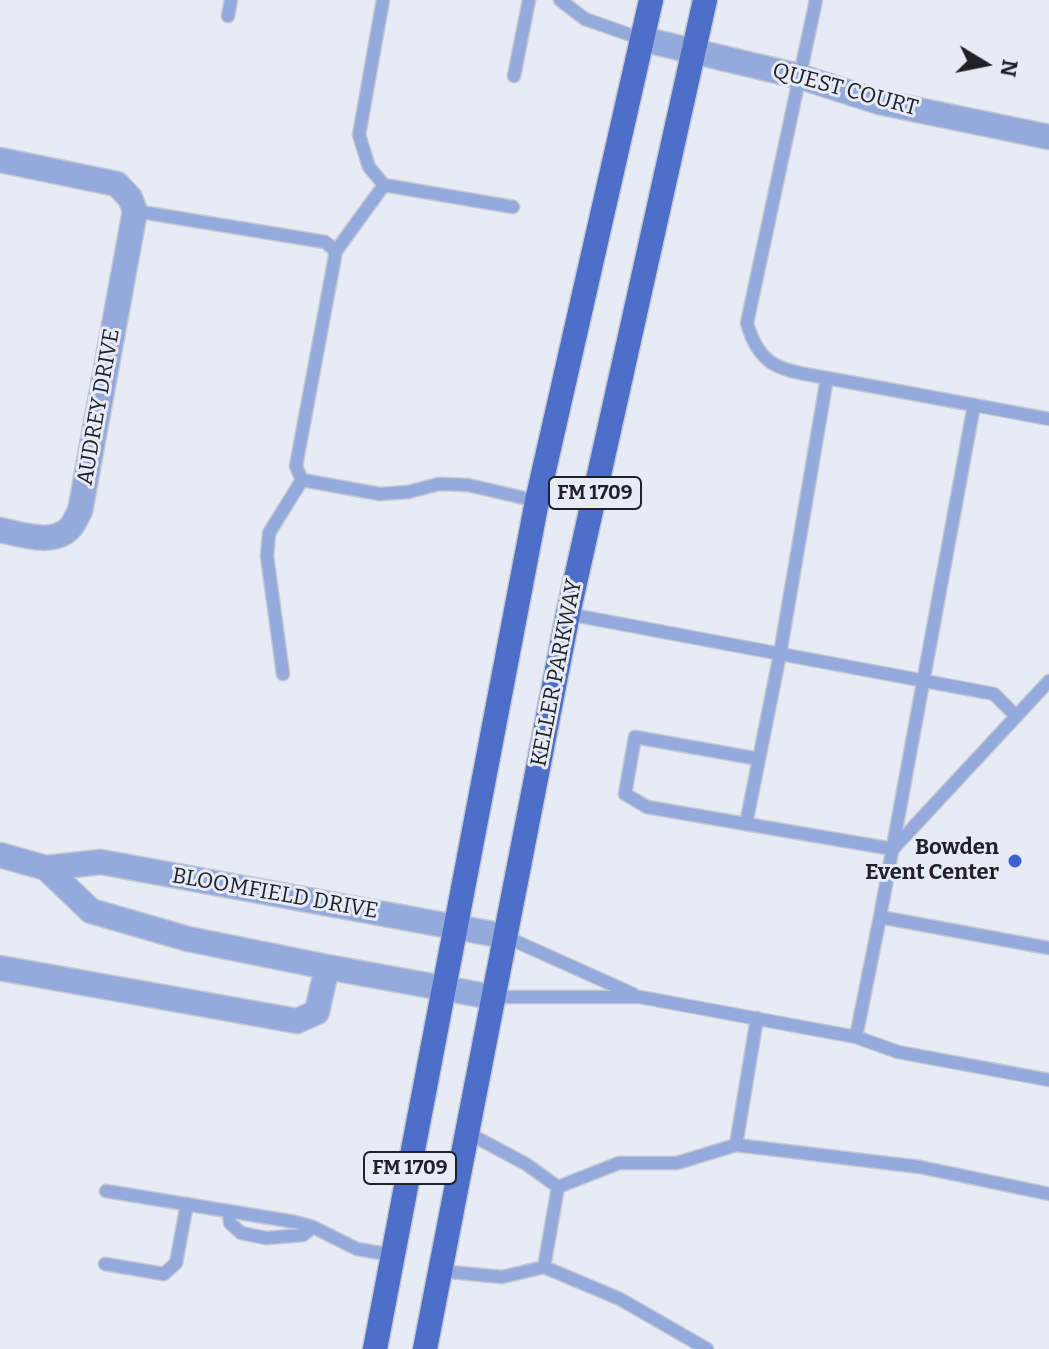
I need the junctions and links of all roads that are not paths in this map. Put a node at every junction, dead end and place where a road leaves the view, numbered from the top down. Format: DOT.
graph roads {
  1 [pos="231,0"];
  2 [pos="383,0"];
  3 [pos="529,0"];
  4 [pos="560,0"];
  5 [pos="651,0"];
  6 [pos="705,0"];
  7 [pos="816,0"];
  8 [pos="228,16"];
  9 [pos="642,39"];
  10 [pos="693,51"];
  11 [pos="514,76"];
  12 [pos="798,76"];
  13 [pos="1049,137"];
  14 [pos="0,160"];
  15 [pos="384,185"];
  16 [pos="513,207"];
  17 [pos="135,211"];
  18 [pos="336,251"];
  19 [pos="827,378"];
  20 [pos="974,405"];
  21 [pos="1049,419"];
  22 [pos="302,480"];
  23 [pos="537,501"];
  24 [pos="0,530"];
  25 [pos="568,614"];
  26 [pos="780,654"];
  27 [pos="283,674"];
  28 [pos="924,680"];
  29 [pos="1049,681"];
  30 [pos="1016,716"];
  31 [pos="759,759"];
  32 [pos="746,824"];
  33 [pos="893,849"];
  34 [pos="0,855"];
  35 [pos="46,868"];
  36 [pos="880,917"];
  37 [pos="456,926"];
  38 [pos="504,936"];
  39 [pos="1049,948"];
  40 [pos="327,967"];
  41 [pos="0,968"];
  42 [pos="444,988"];
  43 [pos="492,997"];
  44 [pos="640,997"];
  45 [pos="757,1018"];
  46 [pos="856,1037"];
  47 [pos="1049,1080"];
  48 [pos="466,1132"];
  49 [pos="736,1145"];
  50 [pos="558,1187"];
  51 [pos="106,1191"];
  52 [pos="1049,1194"];
  53 [pos="187,1204"];
  54 [pos="229,1211"];
  55 [pos="313,1227"];
  56 [pos="393,1255"];
  57 [pos="105,1264"];
  58 [pos="544,1267"];
  59 [pos="440,1271"];
  60 [pos="375,1349"];
  61 [pos="425,1349"];
  62 [pos="707,1349"];
  1 -- 8 [label="lane"];
  2 -- 15 [label="lane"];
  3 -- 11 [label="lane"];
  4 -- 9 [label="lane"];
  5 -- 9 [label="main road, FM 1709"];
  6 -- 10 [label="main road, KELLER PARKWAY / FM 1709"];
  7 -- 12 [label="lane"];
  9 -- 10 [label="street, QUEST COURT"];
  9 -- 23 [label="main road, FM 1709"];
  10 -- 12 [label="street, QUEST COURT"];
  10 -- 25 [label="main road, KELLER PARKWAY / FM 1709"];
  12 -- 13 [label="street, QUEST COURT"];
  12 -- 19 [label="lane"];
  14 -- 17 [label="street"];
  15 -- 16 [label="lane"];
  15 -- 18 [label="lane"];
  17 -- 18 [label="lane"];
  17 -- 24 [label="street, AUDREY DRIVE"];
  18 -- 22 [label="lane"];
  19 -- 20 [label="lane"];
  19 -- 26 [label="lane"];
  20 -- 21 [label="lane"];
  20 -- 28 [label="lane"];
  22 -- 23 [label="lane"];
  22 -- 27 [label="lane"];
  23 -- 37 [label="main road, FM 1709"];
  25 -- 26 [label="lane"];
  25 -- 38 [label="main road, KELLER PARKWAY / FM 1709"];
  26 -- 28 [label="lane"];
  26 -- 31 [label="lane"];
  28 -- 30 [label="lane"];
  28 -- 33 [label="lane"];
  29 -- 30 [label="lane"];
  30 -- 33 [label="lane"];
  31 -- 32 [label="lane"];
  31 -- 32 [label="lane"];
  32 -- 33 [label="lane"];
  33 -- 36 [label="lane"];
  34 -- 35 [label="street, BLOOMFIELD DRIVE"];
  35 -- 37 [label="street, BLOOMFIELD DRIVE"];
  35 -- 40 [label="street, BLOOMFIELD DRIVE"];
  36 -- 39 [label="lane"];
  36 -- 46 [label="lane"];
  37 -- 38 [label="street, BLOOMFIELD DRIVE"];
  37 -- 42 [label="main road, FM 1709"];
  38 -- 43 [label="main road, KELLER PARKWAY / FM 1709"];
  38 -- 44 [label="lane"];
  40 -- 41 [label="street"];
  40 -- 42 [label="street, BLOOMFIELD DRIVE"];
  42 -- 43 [label="street, BLOOMFIELD DRIVE"];
  42 -- 56 [label="main road, FM 1709"];
  43 -- 44 [label="lane"];
  43 -- 48 [label="main road, KELLER PARKWAY / FM 1709"];
  44 -- 45 [label="lane"];
  45 -- 46 [label="lane"];
  45 -- 49 [label="lane"];
  46 -- 47 [label="lane"];
  48 -- 50 [label="lane"];
  48 -- 59 [label="main road, KELLER PARKWAY / FM 1709"];
  49 -- 50 [label="lane"];
  49 -- 52 [label="lane"];
  50 -- 58 [label="lane"];
  51 -- 53 [label="lane"];
  53 -- 54 [label="lane"];
  53 -- 57 [label="lane"];
  54 -- 55 [label="lane"];
  54 -- 55 [label="lane"];
  55 -- 56 [label="lane"];
  56 -- 60 [label="main road, FM 1709"];
  58 -- 59 [label="lane"];
  58 -- 62 [label="lane"];
  59 -- 61 [label="main road, KELLER PARKWAY / FM 1709"];
}
